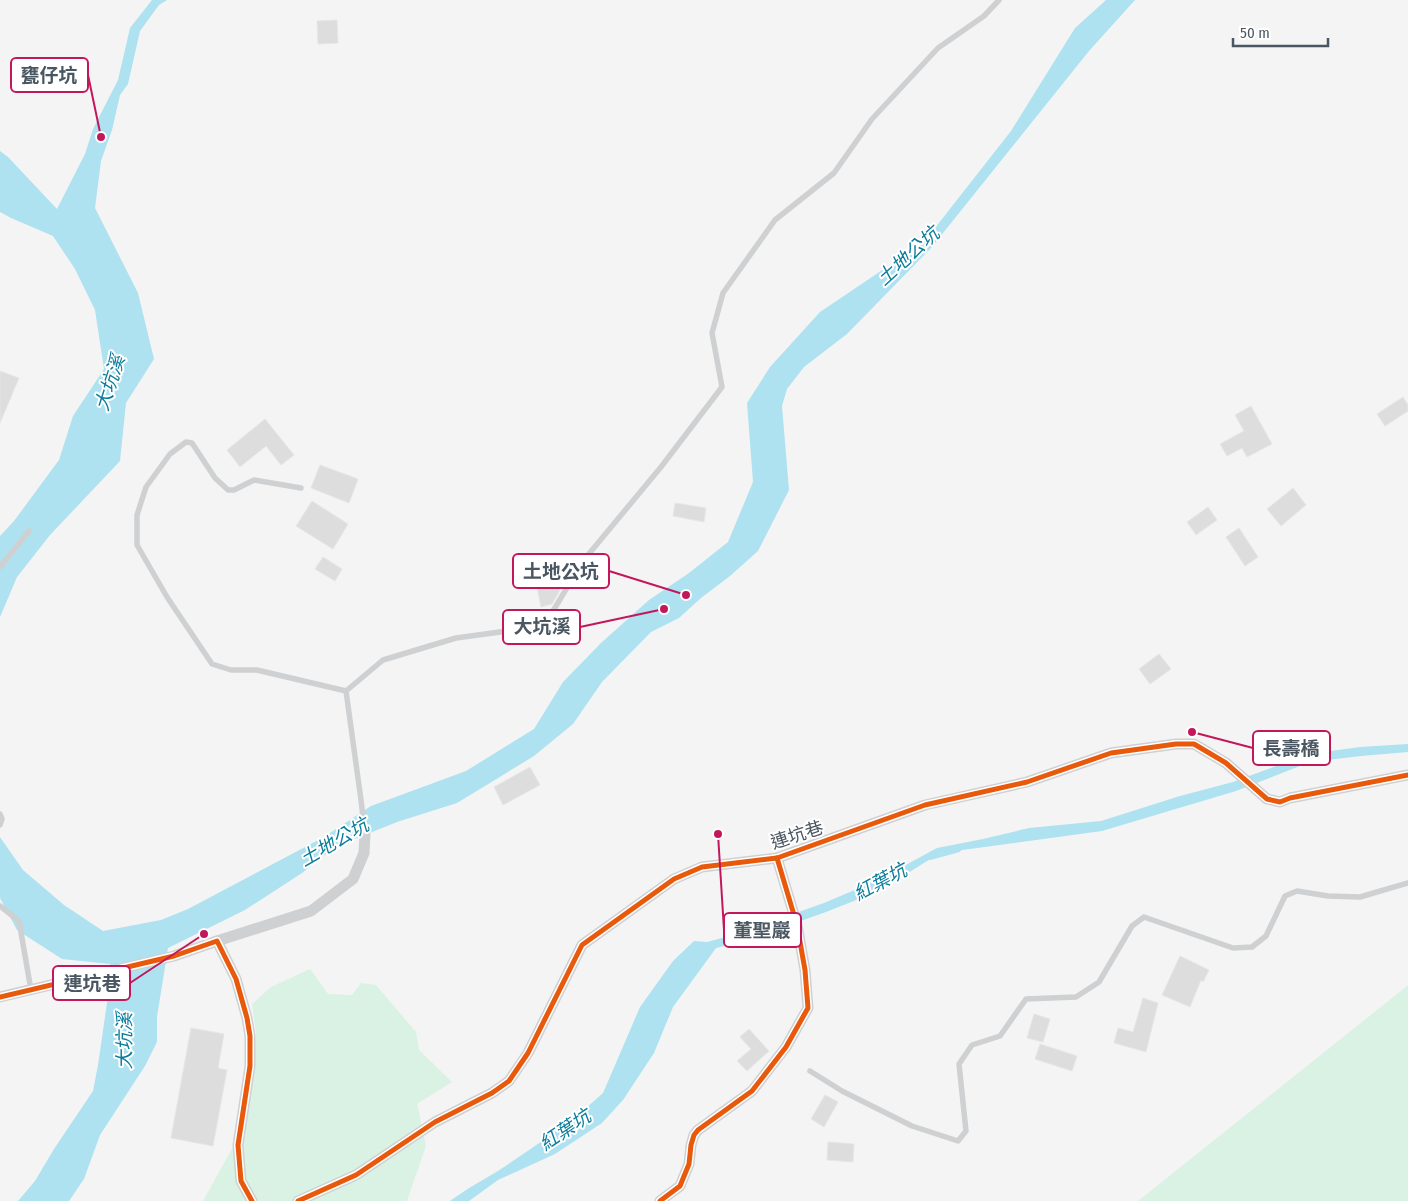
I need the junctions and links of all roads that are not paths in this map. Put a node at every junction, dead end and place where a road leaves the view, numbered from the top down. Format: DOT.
graph roads {
  1 [pos="999,0"];
  2 [pos="301,488"];
  3 [pos="29,531"];
  4 [pos="0,567"];
  5 [pos="346,692"];
  6 [pos="1408,775"];
  7 [pos="0,814"];
  8 [pos="0,825"];
  9 [pos="365,834"];
  10 [pos="777,858"];
  11 [pos="1408,882"];
  12 [pos="0,906"];
  13 [pos="217,941"];
  14 [pos="31,990"];
  15 [pos="0,997"];
  16 [pos="810,1071"];
  17 [pos="252,1201"];
  18 [pos="298,1201"];
  19 [pos="660,1201"];
  1 -- 5 [label="lane"];
  2 -- 5 [label="lane"];
  3 -- 4 [label="lane"];
  5 -- 9 [label="lane"];
  6 -- 10 [label="street, 連坑巷"];
  7 -- 8 [label="lane"];
  9 -- 13 [label="street"];
  10 -- 18 [label="street, 連坑巷"];
  10 -- 19 [label="street"];
  11 -- 16 [label="lane"];
  12 -- 14 [label="lane"];
  13 -- 14 [label="street"];
  13 -- 17 [label="street"];
  14 -- 15 [label="street"];
}
